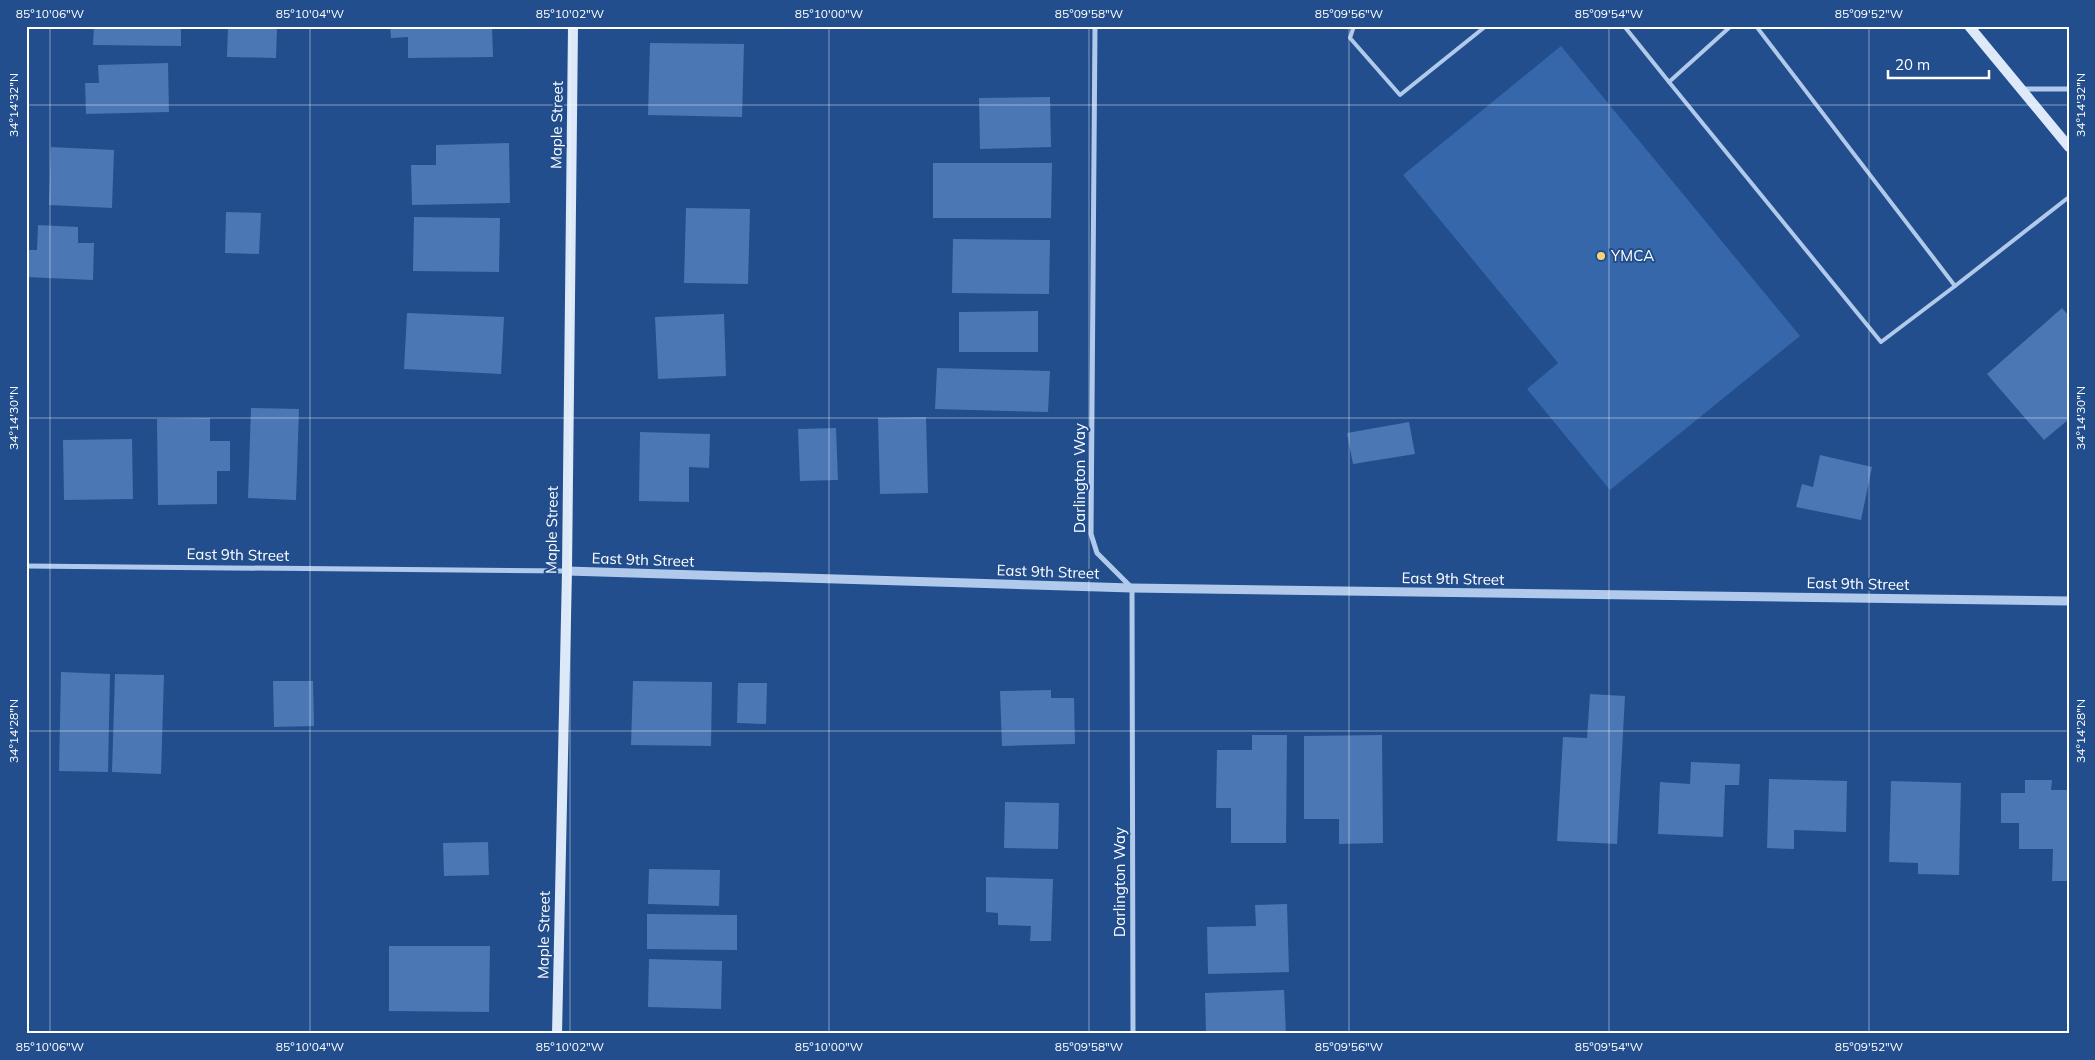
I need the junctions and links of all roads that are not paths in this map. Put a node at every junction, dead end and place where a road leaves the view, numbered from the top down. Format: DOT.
graph roads {
  1 [pos="573,26"];
  2 [pos="1095,26"];
  3 [pos="1354,26"];
  4 [pos="1486,26"];
  5 [pos="1624,26"];
  6 [pos="1731,26"];
  7 [pos="1756,26"];
  8 [pos="1969,26"];
  9 [pos="1669,82"];
  10 [pos="2020,89"];
  11 [pos="2069,89"];
  12 [pos="2069,148"];
  13 [pos="2069,197"];
  14 [pos="1955,286"];
  15 [pos="26,566"];
  16 [pos="567,571"];
  17 [pos="1132,588"];
  18 [pos="2069,601"];
  19 [pos="557,1034"];
  20 [pos="1133,1034"];
  1 -- 16 [label="main road, Maple Street"];
  2 -- 17 [label="street, Darlington Way"];
  3 -- 4 [label="lane"];
  5 -- 9 [label="lane"];
  6 -- 9 [label="lane"];
  7 -- 14 [label="lane"];
  8 -- 10 [label="main road"];
  9 -- 14 [label="lane"];
  10 -- 11 [label="street"];
  10 -- 12 [label="main road"];
  13 -- 14 [label="lane"];
  15 -- 16 [label="street, East 9th Street"];
  16 -- 17 [label="street, East 9th Street"];
  16 -- 19 [label="main road, Maple Street"];
  17 -- 18 [label="street, East 9th Street"];
  17 -- 20 [label="street, Darlington Way"];
}
